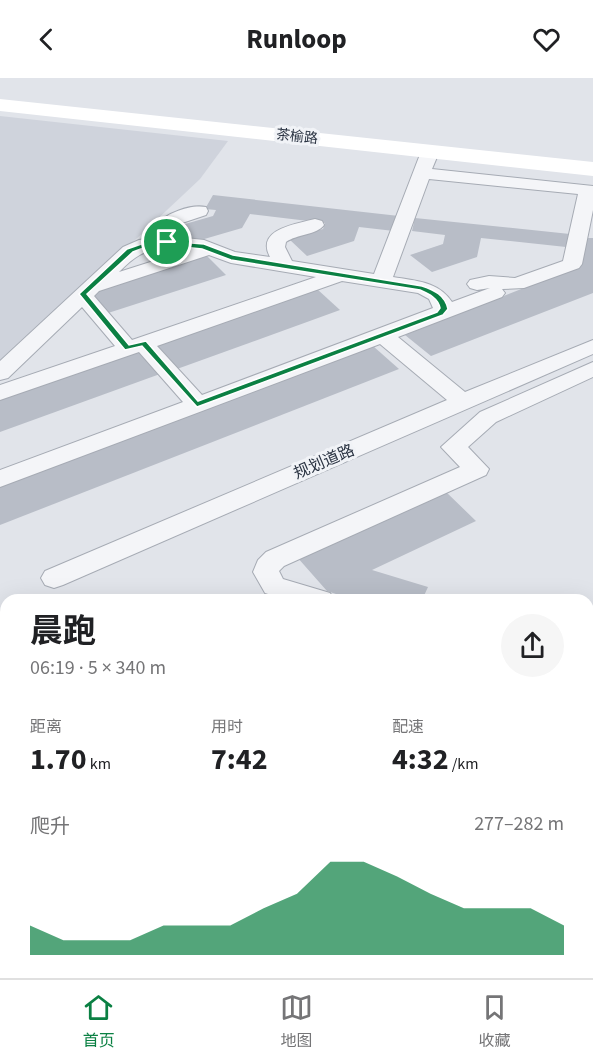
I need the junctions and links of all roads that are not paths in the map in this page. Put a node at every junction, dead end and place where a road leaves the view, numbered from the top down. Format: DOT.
graph roads {
  1 [pos="0,92"];
  2 [pos="0,105"];
  3 [pos="430,152"];
  4 [pos="593,153"];
  5 [pos="422,173"];
  6 [pos="591,183"];
  7 [pos="199,211"];
  8 [pos="315,225"];
  9 [pos="167,242"];
  10 [pos="200,253"];
  11 [pos="285,265"];
  12 [pos="342,274"];
  13 [pos="382,280"];
  14 [pos="86,291"];
  15 [pos="495,293"];
  16 [pos="439,305"];
  17 [pos="382,335"];
  18 [pos="135,346"];
  19 [pos="593,346"];
  20 [pos="593,369"];
  21 [pos="0,373"];
  22 [pos="0,393"];
  23 [pos="463,402"];
  24 [pos="197,404"];
  25 [pos="0,479"];
  26 [pos="54,578"];
  27 [pos="300,594"];
  1 -- 4 [label="street"];
  2 -- 3 [label="street, 茶榆路"];
  3 -- 5 [label="street"];
  3 -- 6 [label="street, 茶榆路"];
  5 -- 6 [label="street"];
  5 -- 13 [label="street"];
  6 -- 16 [label="street"];
  7 -- 9 [label="street"];
  8 -- 11 [label="street"];
  9 -- 11 [label="street"];
  9 -- 14 [label="street"];
  10 -- 14 [label="street"];
  11 -- 12 [label="street"];
  12 -- 13 [label="street"];
  12 -- 18 [label="street"];
  13 -- 16 [label="street"];
  14 -- 18 [label="street"];
  14 -- 21 [label="street"];
  15 -- 16 [label="street"];
  16 -- 17 [label="street"];
  17 -- 23 [label="street"];
  17 -- 24 [label="street"];
  18 -- 22 [label="street"];
  18 -- 24 [label="street"];
  19 -- 23 [label="street, 规划道路"];
  20 -- 27 [label="street"];
  23 -- 26 [label="street, 规划道路"];
  24 -- 25 [label="street"];
}
